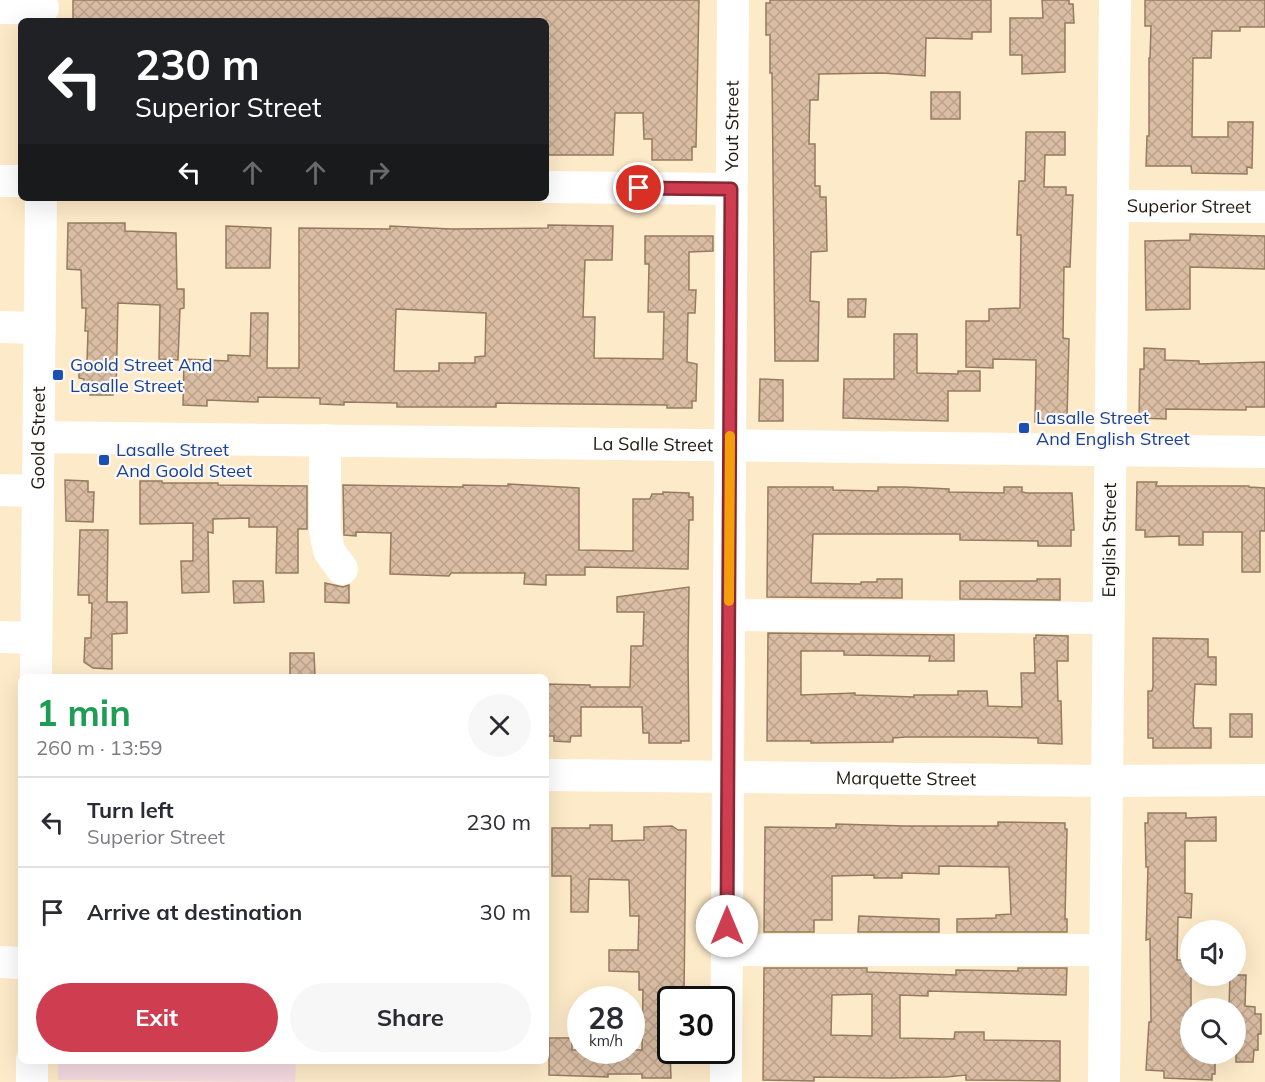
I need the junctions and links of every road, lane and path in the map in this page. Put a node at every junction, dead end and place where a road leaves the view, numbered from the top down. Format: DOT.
graph roads {
  1 [pos="733,0"];
  2 [pos="1114,0"];
  3 [pos="0,8"];
  4 [pos="43,10"];
  5 [pos="0,180"];
  6 [pos="18,181"];
  7 [pos="549,187"];
  8 [pos="731,189"];
  9 [pos="41,201"];
  10 [pos="1113,206"];
  11 [pos="1265,207"];
  12 [pos="0,327"];
  13 [pos="40,328"];
  14 [pos="39,437"];
  15 [pos="325,440"];
  16 [pos="730,445"];
  17 [pos="1110,450"];
  18 [pos="1265,452"];
  19 [pos="0,490"];
  20 [pos="38,491"];
  21 [pos="342,569"];
  22 [pos="729,615"];
  23 [pos="1108,618"];
  24 [pos="0,637"];
  25 [pos="36,638"];
  26 [pos="36,674"];
  27 [pos="549,775"];
  28 [pos="728,777"];
  29 [pos="1265,780"];
  30 [pos="1107,781"];
  31 [pos="727,950"];
  32 [pos="1105,950"];
  33 [pos="0,962"];
  34 [pos="18,963"];
  35 [pos="32,1064"];
  36 [pos="32,1082"];
  37 [pos="726,1082"];
  38 [pos="1104,1082"];
  1 -- 8 [label="street, Yout Street"];
  2 -- 10 [label="street, English Street"];
  3 -- 4 [label="street"];
  5 -- 6 [label="street"];
  7 -- 8 [label="street"];
  8 -- 16 [label="street, Yout Street"];
  9 -- 13 [label="street, Goold Street"];
  10 -- 11 [label="street, Superior Street"];
  10 -- 17 [label="street, English Street"];
  12 -- 13 [label="street"];
  13 -- 14 [label="street, Goold Street"];
  14 -- 15 [label="street, La Salle Street"];
  14 -- 20 [label="street, Goold Street"];
  15 -- 16 [label="street, La Salle Street"];
  15 -- 21 [label="street"];
  16 -- 17 [label="street, La Salle Street"];
  16 -- 22 [label="street, Yout Street"];
  17 -- 18 [label="street, La Salle Street"];
  17 -- 23 [label="street, English Street"];
  19 -- 20 [label="street"];
  20 -- 25 [label="street, Goold Street"];
  22 -- 23 [label="street"];
  22 -- 28 [label="street, Yout Street"];
  23 -- 30 [label="street, English Street"];
  24 -- 25 [label="street"];
  25 -- 26 [label="street, Goold Street"];
  27 -- 28 [label="street, Marquette Street"];
  28 -- 30 [label="street, Marquette Street"];
  28 -- 31 [label="street, Yout Street"];
  29 -- 30 [label="street, Marquette Street"];
  30 -- 32 [label="street, English Street"];
  31 -- 32 [label="street"];
  31 -- 37 [label="street, Yout Street"];
  32 -- 38 [label="street, English Street"];
  33 -- 34 [label="street"];
  35 -- 36 [label="street"];
}
